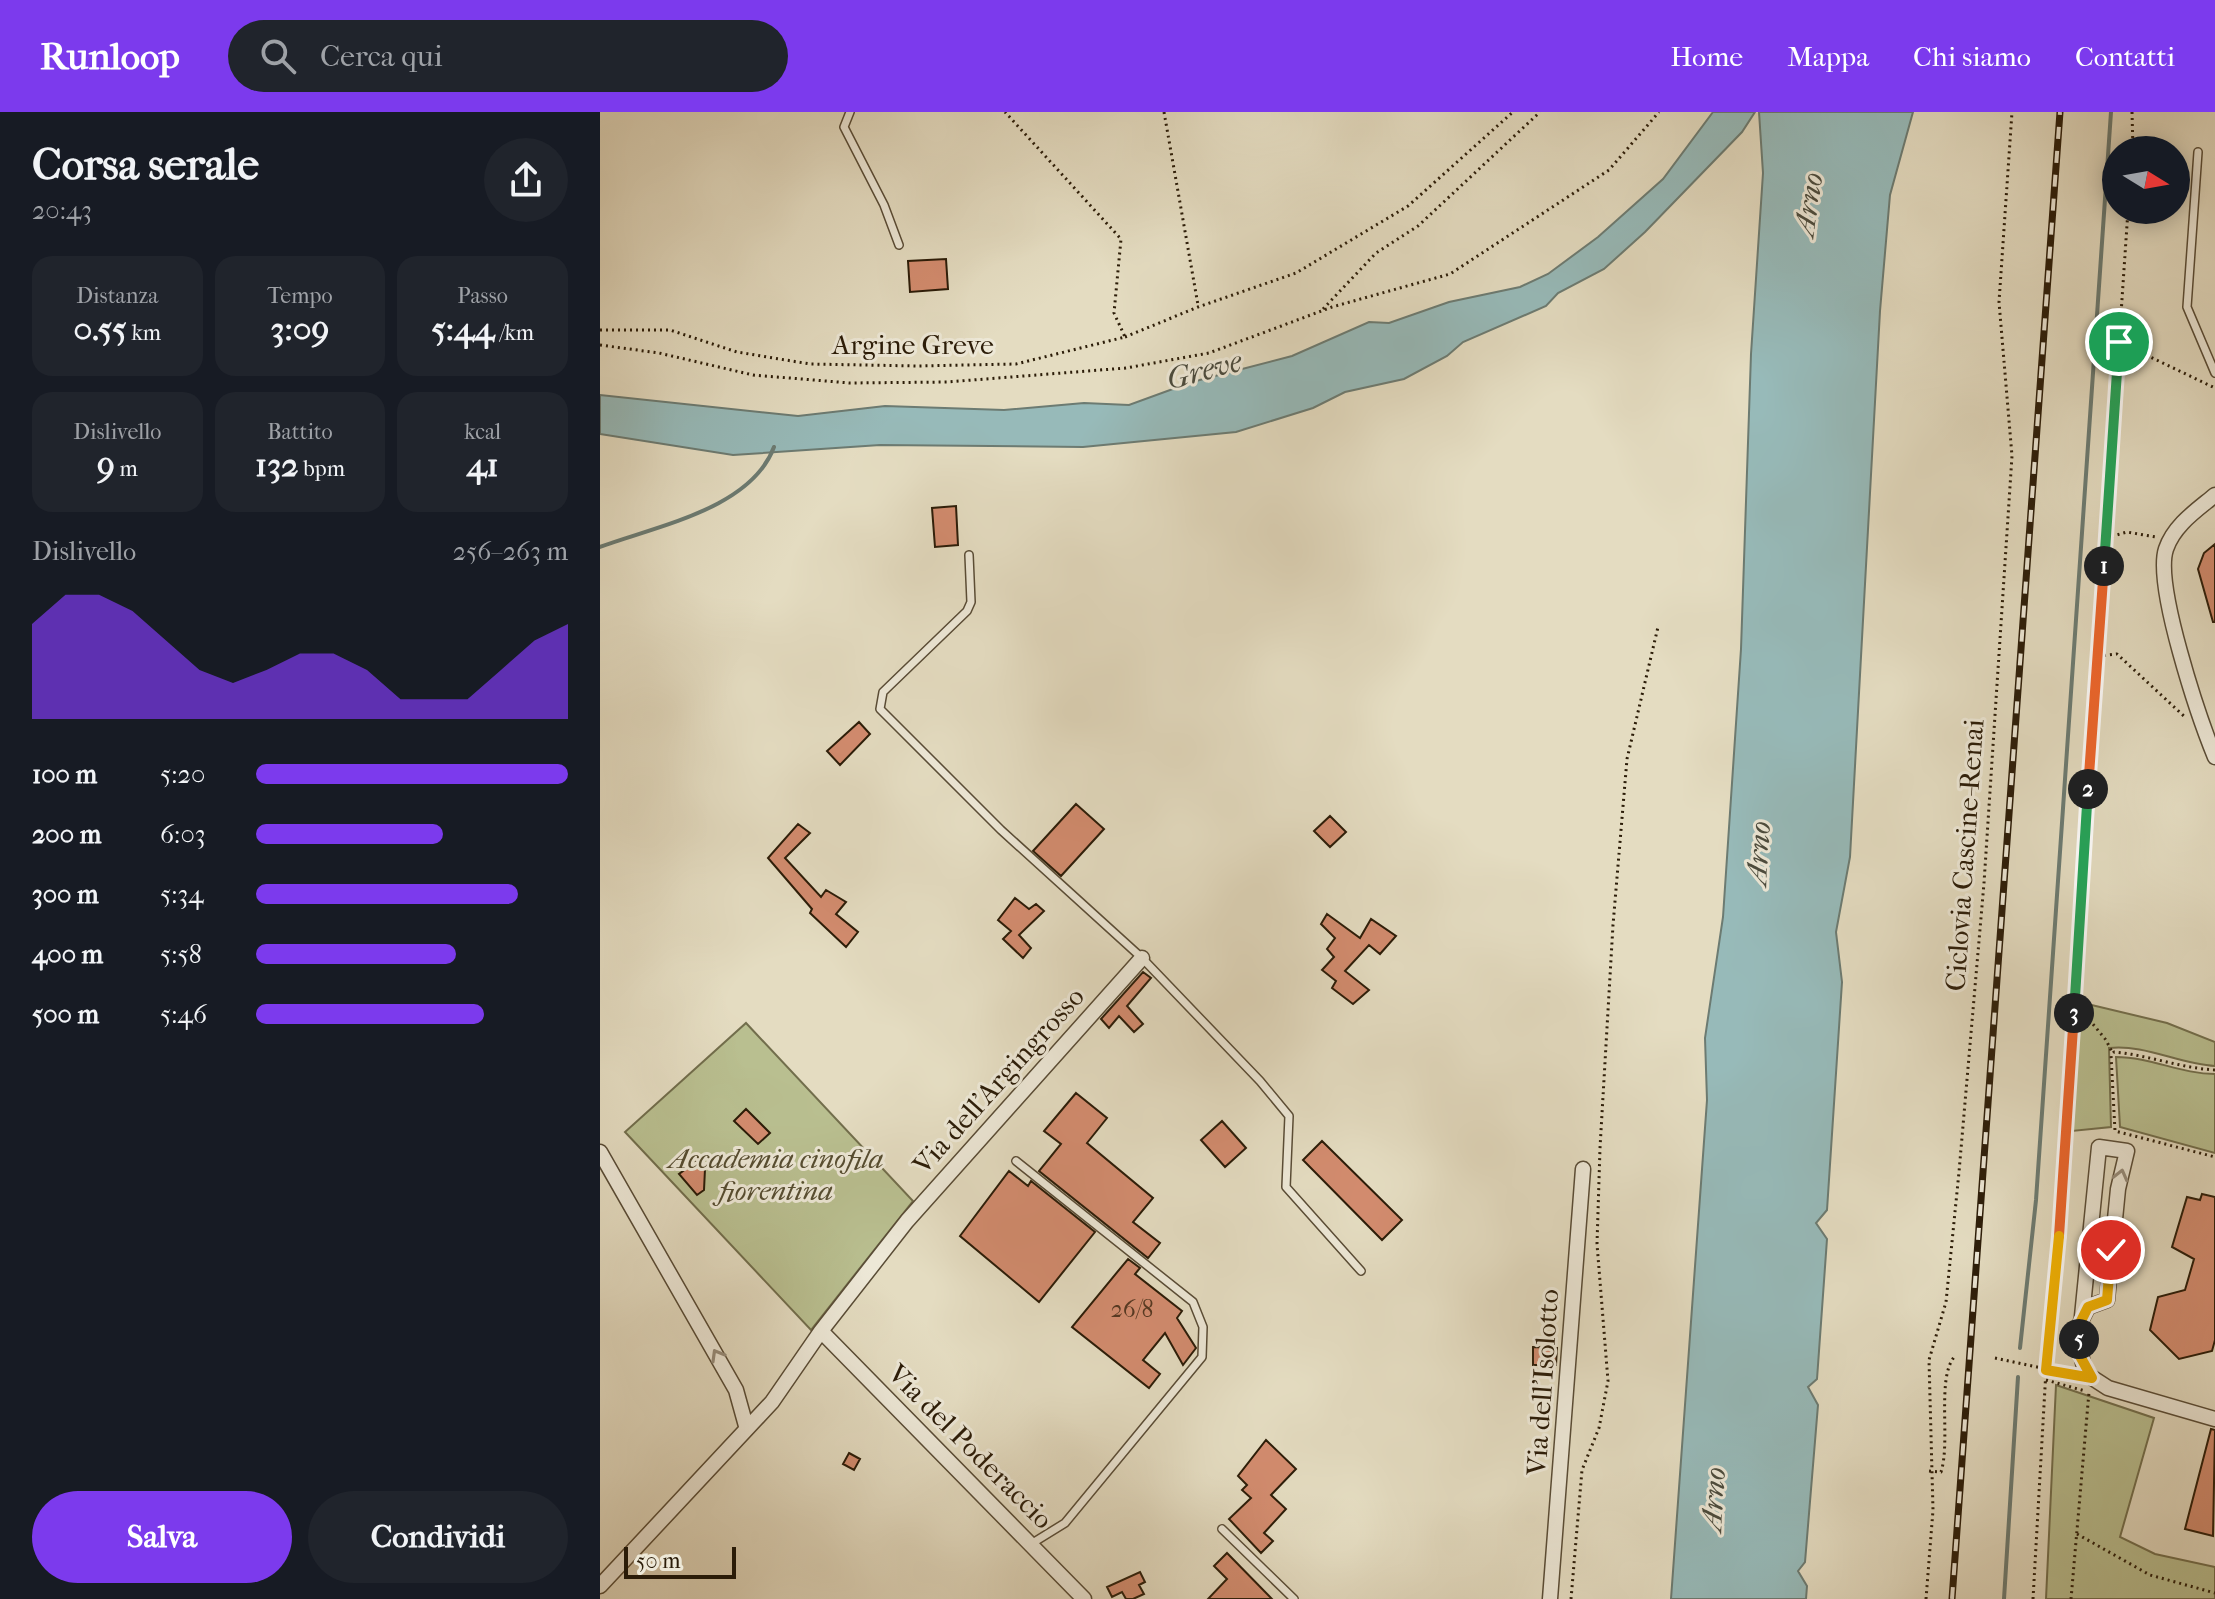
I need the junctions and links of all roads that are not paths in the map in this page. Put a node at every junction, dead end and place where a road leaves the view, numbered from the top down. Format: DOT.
graph roads {
  1 [pos="850,112"];
  2 [pos="2198,152"];
  3 [pos="899,245"];
  4 [pos="2215,373"];
  5 [pos="2215,495"];
  6 [pos="969,555"];
  7 [pos="2213,748"];
  8 [pos="1142,958"];
  9 [pos="600,1152"];
  10 [pos="1016,1161"];
  11 [pos="1583,1169"];
  12 [pos="1361,1271"];
  13 [pos="2081,1321"];
  14 [pos="821,1331"];
  15 [pos="2215,1419"];
  16 [pos="746,1426"];
  17 [pos="1222,1529"];
  18 [pos="1031,1544"];
  19 [pos="600,1586"];
  20 [pos="1084,1599"];
  21 [pos="1294,1599"];
  22 [pos="1550,1599"];
  1 -- 3 [label="lane"];
  2 -- 4 [label="lane"];
  5 -- 7 [label="street"];
  6 -- 8 [label="lane"];
  8 -- 12 [label="lane"];
  8 -- 14 [label="street, Via dell'Argingrosso"];
  16 -- 9 [label="street, one-way"];
  10 -- 18 [label="lane"];
  11 -- 22 [label="street, Via dell'Isolotto"];
  13 -- 13 [label="street, one-way"];
  13 -- 15 [label="street"];
  14 -- 16 [label="street, Via dell'Argingrosso"];
  14 -- 18 [label="street, Via del Poderaccio"];
  16 -- 19 [label="street, Via dell'Argingrosso"];
  17 -- 21 [label="lane"];
  18 -- 20 [label="street, Via del Poderaccio"];
}
